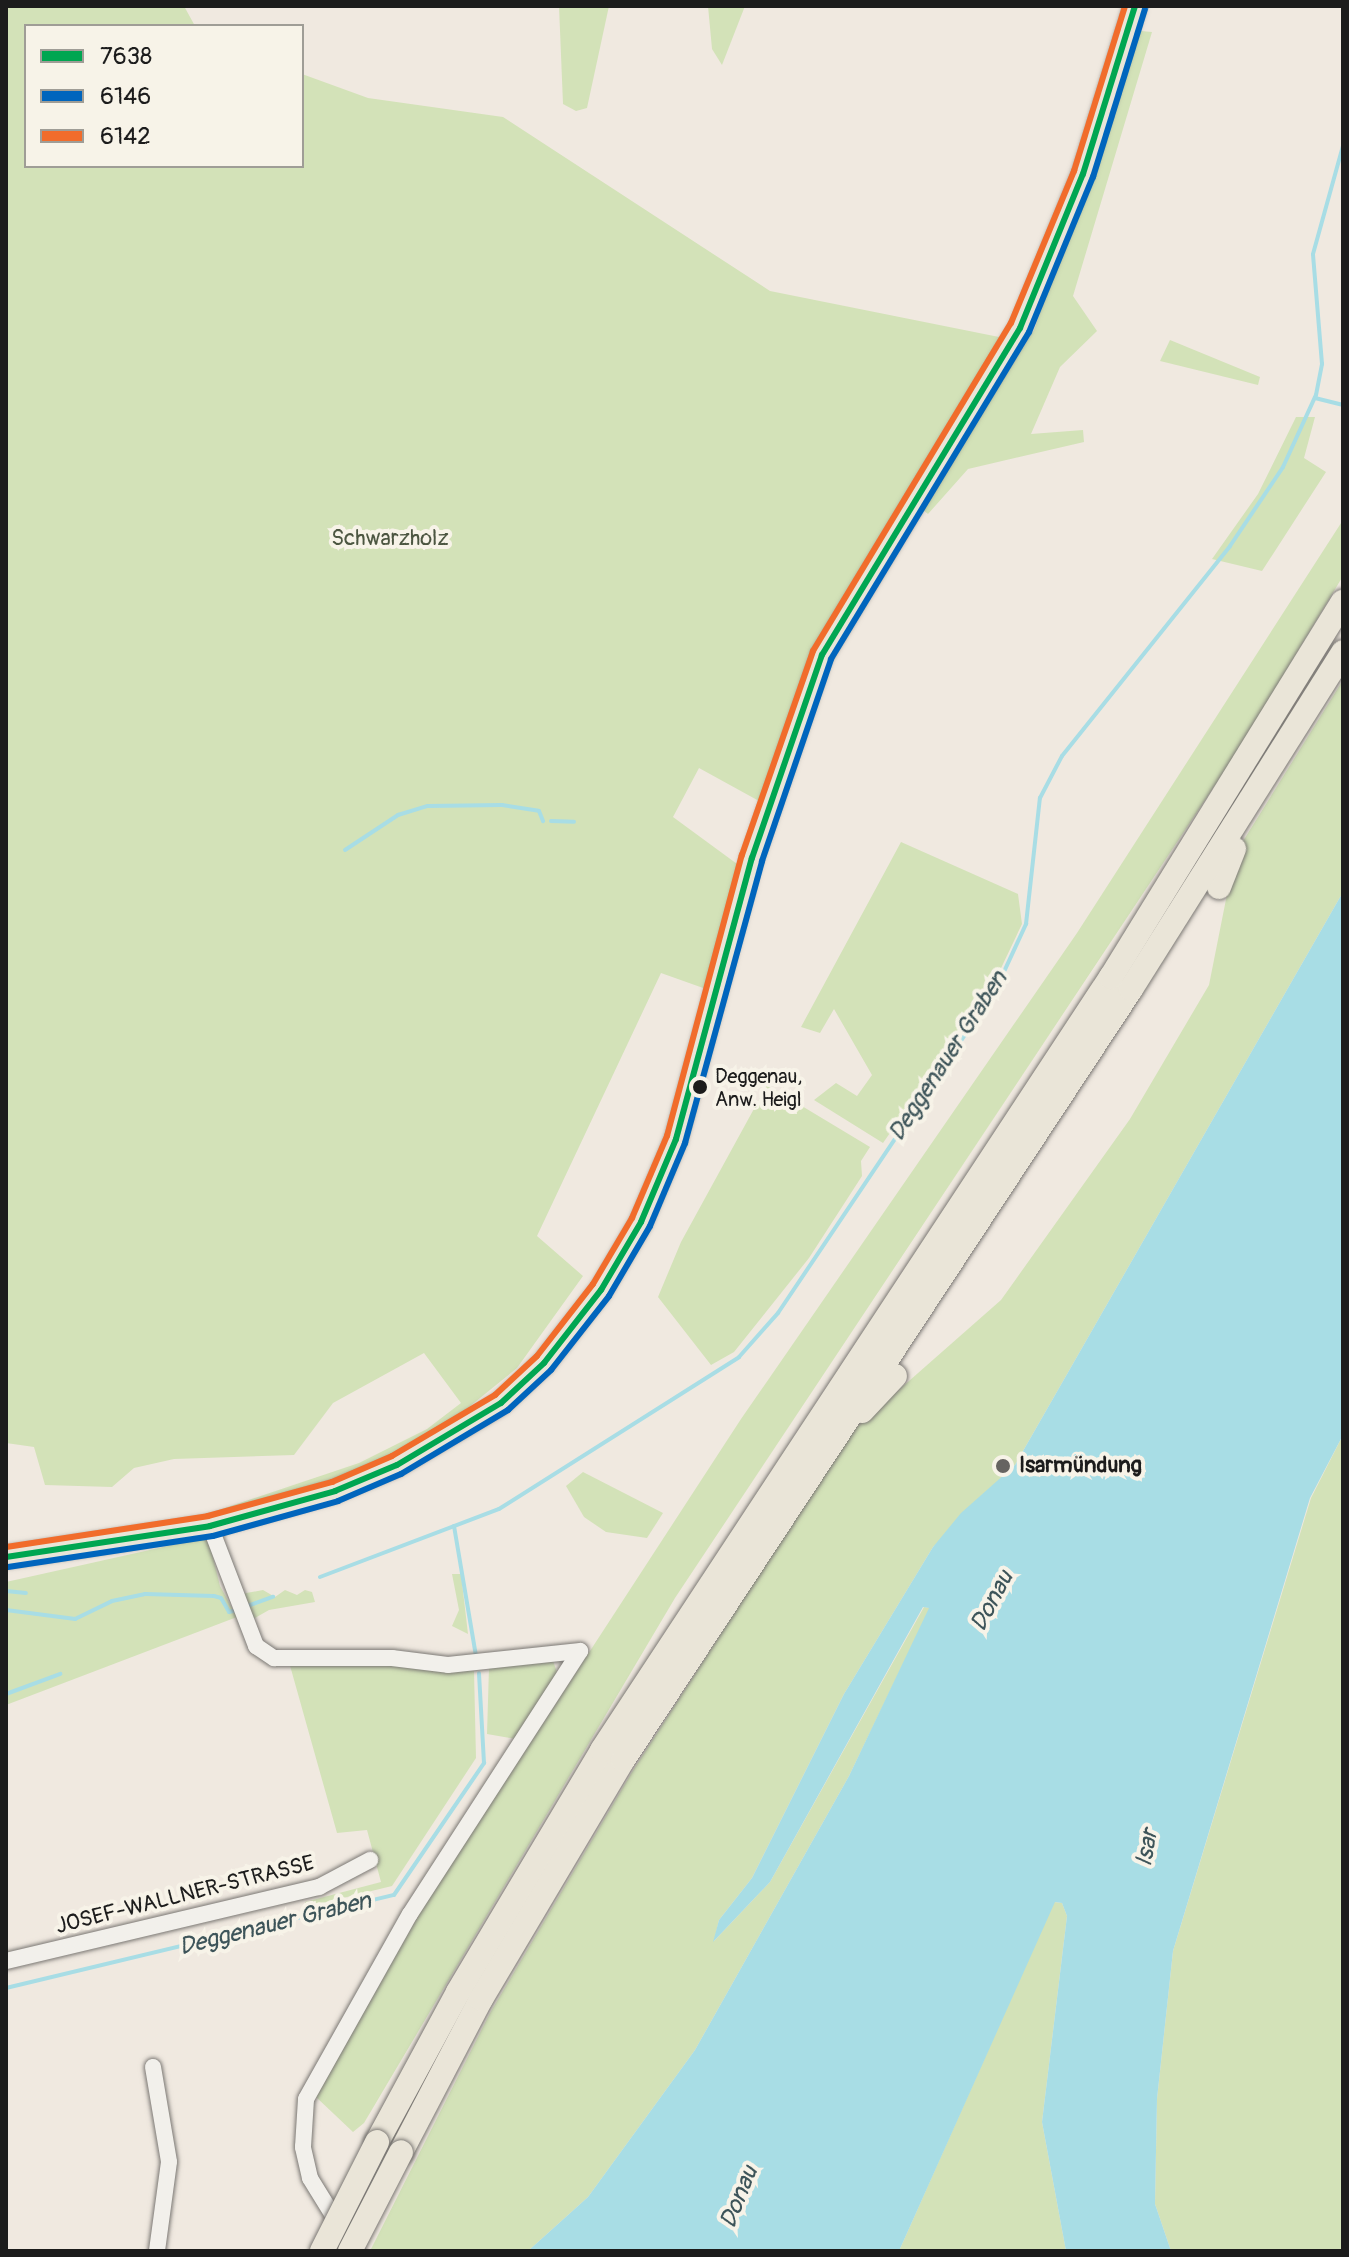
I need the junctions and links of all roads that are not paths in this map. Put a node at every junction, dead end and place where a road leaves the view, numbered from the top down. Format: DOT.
graph roads {
  1 [pos="1135,6"];
  2 [pos="1343,602"];
  3 [pos="1343,652"];
  4 [pos="1240,819"];
  5 [pos="1219,887"];
  6 [pos="895,1376"];
  7 [pos="837,1428"];
  8 [pos="210,1526"];
  9 [pos="6,1557"];
  10 [pos="370,1860"];
  11 [pos="6,1961"];
  12 [pos="153,2067"];
  13 [pos="157,2251"];
  14 [pos="322,2251"];
  15 [pos="353,2251"];
  1 -- 8 [label="main road"];
  2 -- 14 [label="highway, bridge"];
  3 -- 4 [label="highway"];
  4 -- 5 [label="highway"];
  4 -- 7 [label="highway"];
  6 -- 7 [label="highway"];
  7 -- 15 [label="highway, bridge"];
  8 -- 9 [label="main road"];
  8 -- 15 [label="street"];
  10 -- 11 [label="street, JOSEF-WALLNER-STRASSE"];
  12 -- 13 [label="street"];
}
